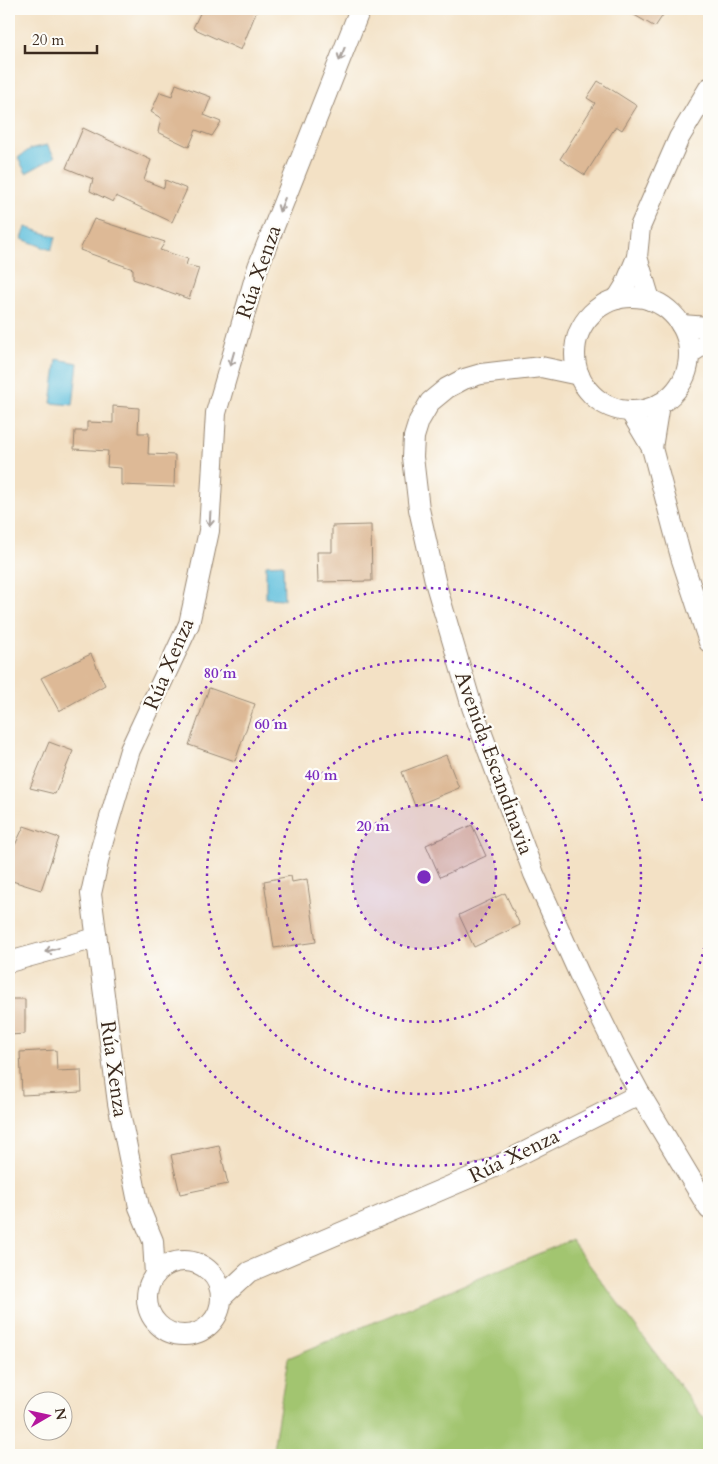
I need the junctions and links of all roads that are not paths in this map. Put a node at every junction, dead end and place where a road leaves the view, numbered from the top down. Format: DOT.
graph roads {
  1 [pos="360,9"];
  2 [pos="709,88"];
  3 [pos="636,257"];
  4 [pos="617,299"];
  5 [pos="650,300"];
  6 [pos="681,325"];
  7 [pos="709,327"];
  8 [pos="709,341"];
  9 [pos="575,348"];
  10 [pos="689,354"];
  11 [pos="541,367"];
  12 [pos="579,375"];
  13 [pos="659,404"];
  14 [pos="630,411"];
  15 [pos="652,448"];
  16 [pos="709,642"];
  17 [pos="96,938"];
  18 [pos="9,962"];
  19 [pos="640,1094"];
  20 [pos="709,1209"];
  21 [pos="152,1242"];
  22 [pos="175,1262"];
  23 [pos="249,1272"];
  24 [pos="210,1273"];
  25 [pos="155,1275"];
  26 [pos="220,1298"];
  1 -- 17 [label="street, Rúa Xenza, one-way"];
  2 -- 3 [label="street"];
  3 -- 4 [label="street"];
  3 -- 5 [label="street"];
  4 -- 5 [label="street"];
  4 -- 9 [label="street"];
  5 -- 6 [label="street"];
  6 -- 7 [label="street"];
  6 -- 10 [label="street"];
  8 -- 10 [label="street"];
  9 -- 11 [label="street, Avenida Escandinavia"];
  9 -- 12 [label="street"];
  10 -- 13 [label="street"];
  11 -- 12 [label="street, Avenida Escandinavia"];
  11 -- 19 [label="street, Avenida Escandinavia"];
  12 -- 14 [label="street"];
  13 -- 14 [label="street"];
  13 -- 15 [label="street"];
  14 -- 15 [label="street"];
  15 -- 16 [label="street"];
  17 -- 18 [label="street, one-way"];
  17 -- 21 [label="street, Rúa Xenza"];
  19 -- 20 [label="street, Avenida Escandinavia"];
  19 -- 23 [label="street, Rúa Xenza"];
  21 -- 22 [label="street, Rúa Xenza"];
  21 -- 25 [label="street, Rúa Xenza"];
  22 -- 24 [label="street, Rúa Xenza"];
  22 -- 25 [label="street"];
  23 -- 24 [label="street, Rúa Xenza"];
  23 -- 26 [label="street, Rúa Xenza"];
  24 -- 26 [label="street"];
  25 -- 26 [label="street, Rúa Xenza"];
}
